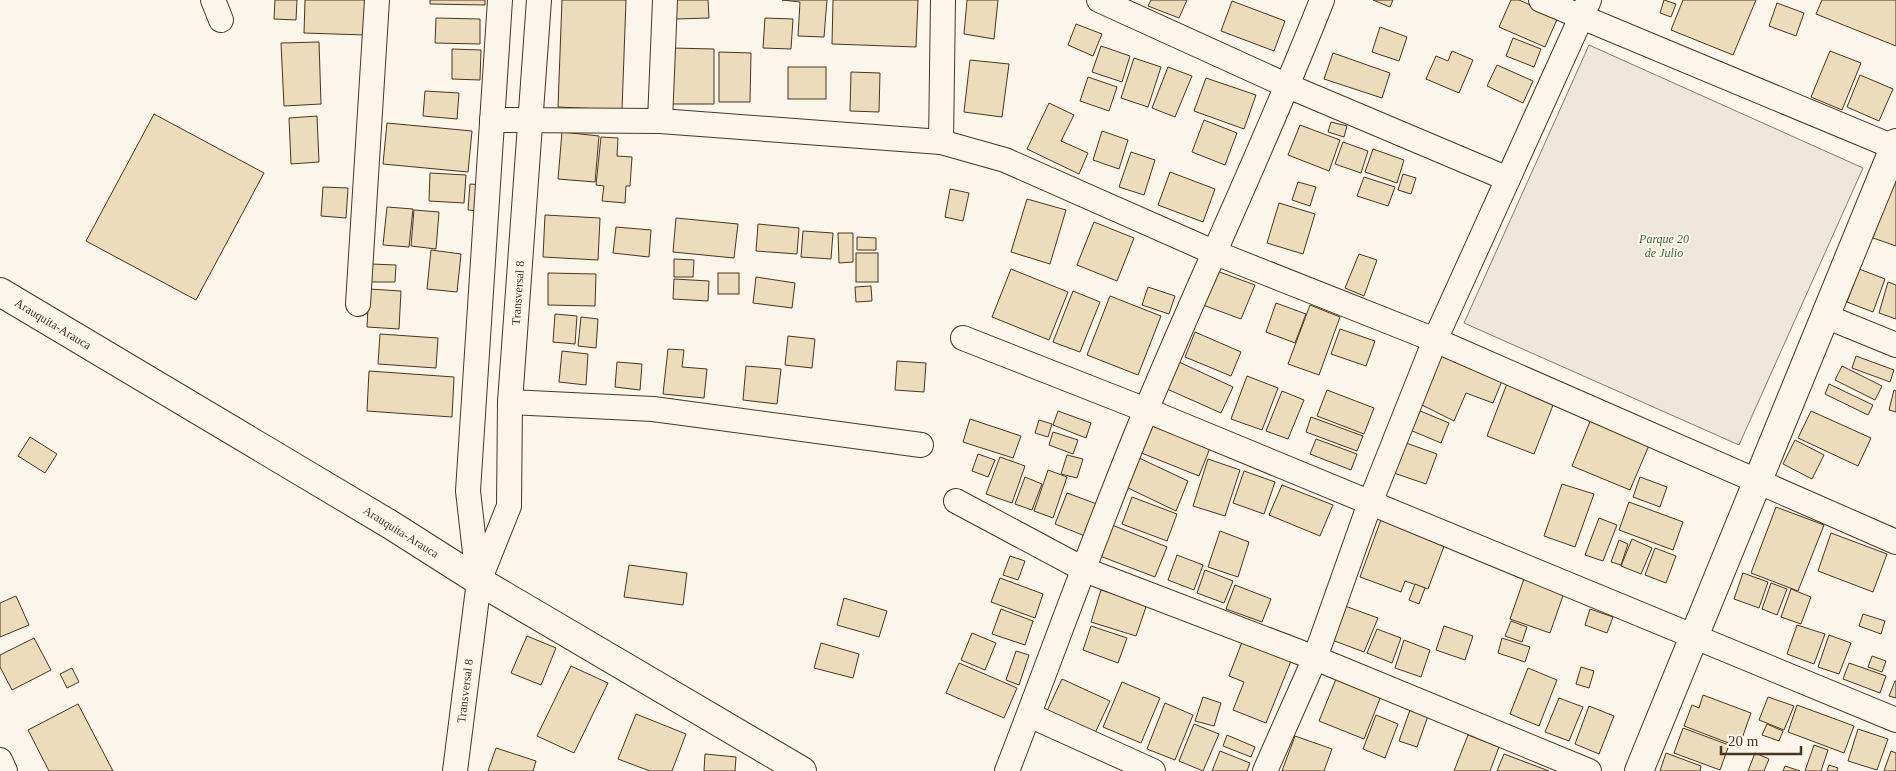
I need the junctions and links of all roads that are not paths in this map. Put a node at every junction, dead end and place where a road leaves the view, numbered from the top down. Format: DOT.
graph roads {
  1 [pos="376,0"];
  2 [pos="500,0"];
  3 [pos="539,0"];
  4 [pos="664,0"];
  5 [pos="943,0"];
  6 [pos="1099,0"];
  7 [pos="1322,0"];
  8 [pos="1541,0"];
  9 [pos="1585,9"];
  10 [pos="1288,86"];
  11 [pos="531,118"];
  12 [pos="492,120"];
  13 [pos="660,121"];
  14 [pos="941,142"];
  15 [pos="1895,146"];
  16 [pos="1508,179"];
  17 [pos="1213,252"];
  18 [pos="0,292"];
  19 [pos="358,304"];
  20 [pos="1825,316"];
  21 [pos="963,338"];
  22 [pos="1435,340"];
  23 [pos="1896,345"];
  24 [pos="510,402"];
  25 [pos="1146,410"];
  26 [pos="921,445"];
  27 [pos="1757,482"];
  28 [pos="956,501"];
  29 [pos="1370,502"];
  30 [pos="1896,542"];
  31 [pos="1085,570"];
  32 [pos="479,581"];
  33 [pos="1693,638"];
  34 [pos="1315,658"];
  35 [pos="1029,716"];
  36 [pos="1896,720"];
  37 [pos="0,760"];
  38 [pos="5,771"];
  39 [pos="455,771"];
  40 [pos="802,771"];
  41 [pos="1007,771"];
  42 [pos="1153,771"];
  43 [pos="1265,771"];
  44 [pos="1589,771"];
  45 [pos="1639,771"];
  1 -- 19 [label="street"];
  2 -- 12 [label="street, Transversal 8"];
  3 -- 11 [label="street, Transversal 8"];
  4 -- 13 [label="street"];
  5 -- 14 [label="street"];
  6 -- 10 [label="street"];
  7 -- 10 [label="street"];
  8 -- 9 [label="street"];
  9 -- 15 [label="street"];
  9 -- 16 [label="street"];
  10 -- 16 [label="street"];
  10 -- 17 [label="street"];
  11 -- 12 [label="street"];
  11 -- 13 [label="street"];
  11 -- 24 [label="street, Transversal 8"];
  12 -- 32 [label="street, Transversal 8"];
  13 -- 14 [label="street"];
  14 -- 17 [label="street"];
  15 -- 20 [label="main road"];
  16 -- 22 [label="street"];
  17 -- 22 [label="street"];
  17 -- 25 [label="street"];
  18 -- 32 [label="main road, Arauquita-Arauca"];
  20 -- 23 [label="street"];
  20 -- 27 [label="main road"];
  21 -- 25 [label="street"];
  22 -- 27 [label="street"];
  22 -- 29 [label="street"];
  24 -- 26 [label="street"];
  24 -- 32 [label="street, Transversal 8"];
  25 -- 29 [label="street"];
  25 -- 31 [label="street"];
  27 -- 30 [label="street"];
  27 -- 33 [label="main road"];
  28 -- 31 [label="street"];
  29 -- 33 [label="street"];
  29 -- 34 [label="street"];
  31 -- 34 [label="street"];
  31 -- 35 [label="street"];
  32 -- 39 [label="street, Transversal 8"];
  32 -- 40 [label="main road, Arauquita-Arauca"];
  33 -- 36 [label="street"];
  33 -- 45 [label="main road"];
  34 -- 43 [label="street"];
  34 -- 44 [label="street"];
  35 -- 41 [label="street"];
  35 -- 42 [label="street"];
  37 -- 38 [label="street"];
}
